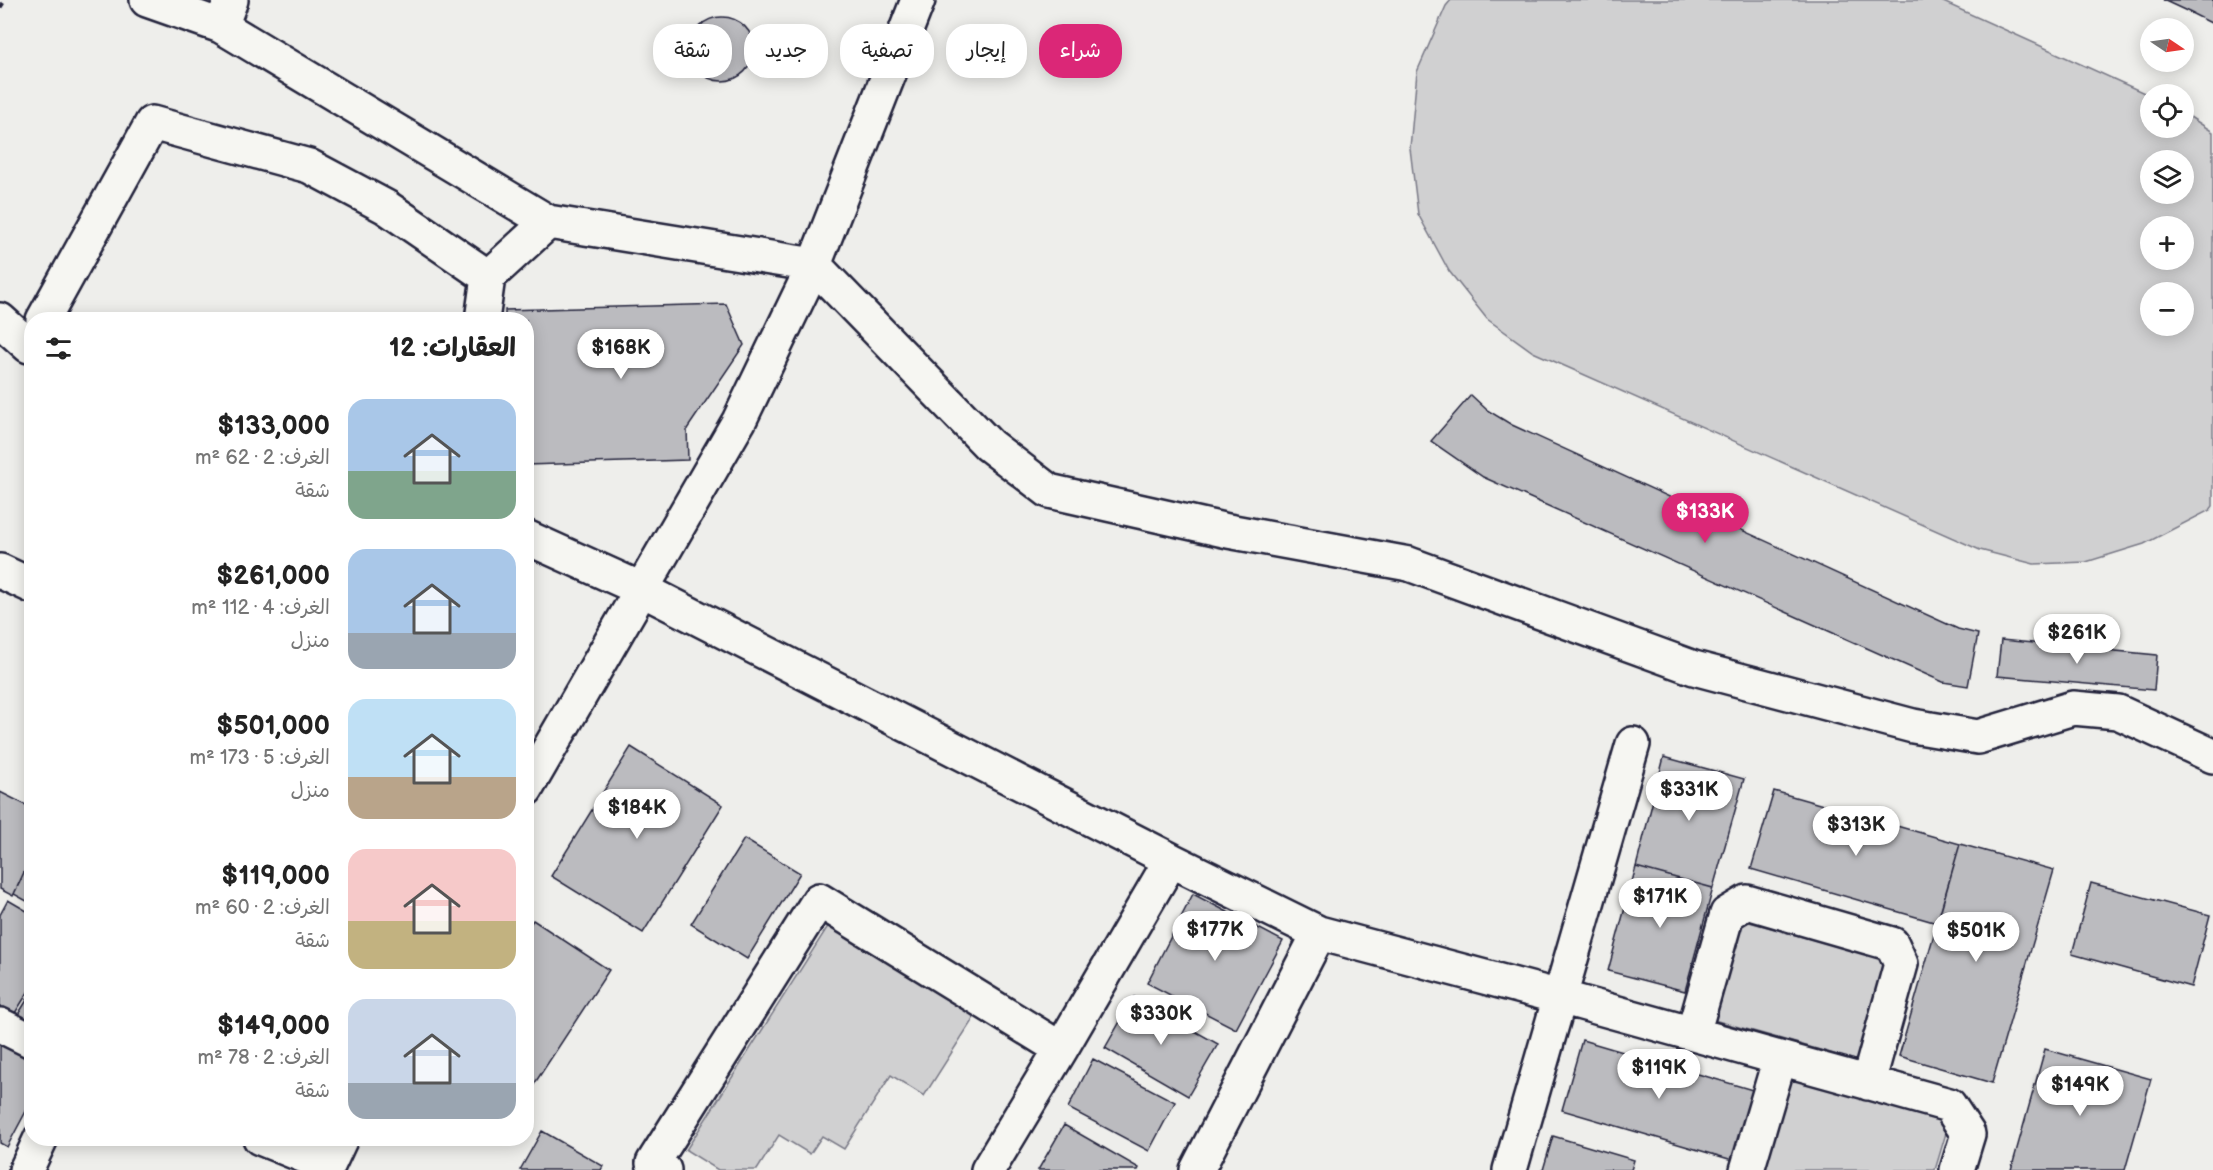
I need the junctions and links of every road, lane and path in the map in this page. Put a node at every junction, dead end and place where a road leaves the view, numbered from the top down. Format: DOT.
graph roads {
  1 [pos="5,0"];
  2 [pos="147,0"];
  3 [pos="918,0"];
  4 [pos="0,8"];
  5 [pos="226,13"];
  6 [pos="548,222"];
  7 [pos="814,265"];
  8 [pos="488,277"];
  9 [pos="47,312"];
  10 [pos="483,312"];
  11 [pos="0,320"];
  12 [pos="24,342"];
  13 [pos="534,541"];
  14 [pos="0,571"];
  15 [pos="24,582"];
  16 [pos="641,589"];
  17 [pos="1633,744"];
  18 [pos="2213,756"];
  19 [pos="534,775"];
  20 [pos="1171,860"];
  21 [pos="1319,933"];
  22 [pos="1560,997"];
  23 [pos="0,1025"];
  24 [pos="1693,1034"];
  25 [pos="24,1037"];
  26 [pos="1061,1049"];
  27 [pos="1780,1058"];
  28 [pos="1868,1083"];
  29 [pos="37,1146"];
  30 [pos="275,1146"];
  31 [pos="333,1146"];
  32 [pos="313,1167"];
  33 [pos="26,1170"];
  34 [pos="664,1170"];
  35 [pos="988,1170"];
  36 [pos="1197,1170"];
  37 [pos="1510,1170"];
  38 [pos="1748,1170"];
  39 [pos="1957,1170"];
  1 -- 4 [label="path"];
  2 -- 5 [label="street"];
  3 -- 7 [label="street"];
  5 -- 6 [label="street"];
  6 -- 7 [label="street"];
  6 -- 8 [label="street"];
  7 -- 16 [label="street"];
  7 -- 18 [label="street"];
  8 -- 9 [label="street"];
  8 -- 10 [label="street"];
  11 -- 12 [label="street"];
  13 -- 16 [label="street"];
  14 -- 15 [label="street"];
  16 -- 19 [label="street"];
  16 -- 20 [label="street"];
  17 -- 22 [label="street"];
  20 -- 21 [label="street"];
  20 -- 26 [label="street"];
  21 -- 22 [label="street"];
  21 -- 36 [label="street"];
  22 -- 24 [label="street"];
  22 -- 37 [label="street"];
  23 -- 25 [label="street"];
  24 -- 27 [label="street"];
  24 -- 28 [label="street"];
  26 -- 34 [label="street"];
  26 -- 35 [label="street"];
  27 -- 28 [label="street"];
  27 -- 38 [label="street"];
  28 -- 39 [label="street"];
  29 -- 33 [label="street"];
  30 -- 32 [label="street"];
  31 -- 32 [label="street"];
}
